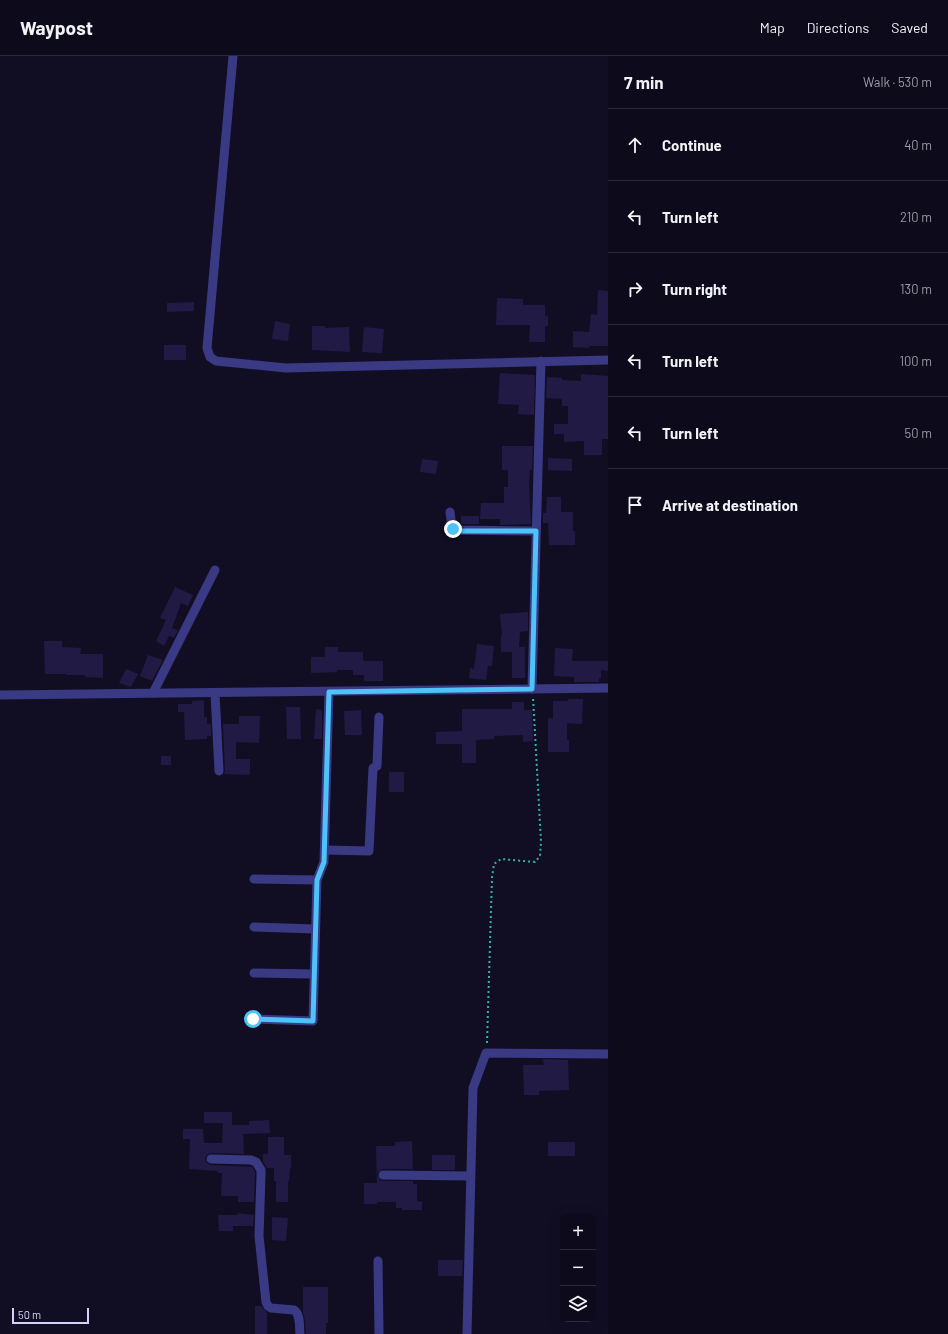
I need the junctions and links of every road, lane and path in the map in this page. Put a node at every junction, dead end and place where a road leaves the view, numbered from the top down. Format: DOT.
graph roads {
  1 [pos="233,56"];
  2 [pos="608,360"];
  3 [pos="541,361"];
  4 [pos="450,512"];
  5 [pos="536,531"];
  6 [pos="214,570"];
  7 [pos="608,688"];
  8 [pos="532,689"];
  9 [pos="329,692"];
  10 [pos="153,693"];
  11 [pos="214,693"];
  12 [pos="0,695"];
  13 [pos="379,717"];
  14 [pos="219,770"];
  15 [pos="325,850"];
  16 [pos="254,879"];
  17 [pos="317,880"];
  18 [pos="254,927"];
  19 [pos="315,929"];
  20 [pos="254,973"];
  21 [pos="314,974"];
  22 [pos="253,1019"];
  23 [pos="486,1052"];
  24 [pos="608,1054"];
  25 [pos="211,1159"];
  26 [pos="383,1175"];
  27 [pos="470,1176"];
  28 [pos="378,1261"];
  29 [pos="300,1334"];
  30 [pos="379,1334"];
  31 [pos="467,1334"];
  1 -- 3 [label="street"];
  2 -- 3 [label="street"];
  3 -- 5 [label="street"];
  4 -- 5 [label="street"];
  5 -- 8 [label="street"];
  6 -- 10 [label="street"];
  7 -- 8 [label="street"];
  8 -- 9 [label="street"];
  8 -- 23 [label="path"];
  9 -- 11 [label="street"];
  9 -- 15 [label="street"];
  10 -- 11 [label="street"];
  10 -- 12 [label="street"];
  11 -- 14 [label="street"];
  13 -- 15 [label="street"];
  15 -- 17 [label="street"];
  16 -- 17 [label="street"];
  17 -- 19 [label="street"];
  18 -- 19 [label="street"];
  19 -- 21 [label="street"];
  20 -- 21 [label="street"];
  21 -- 22 [label="street"];
  23 -- 24 [label="street"];
  23 -- 27 [label="street"];
  25 -- 29 [label="street"];
  26 -- 27 [label="street"];
  27 -- 31 [label="street"];
  28 -- 30 [label="street"];
}
